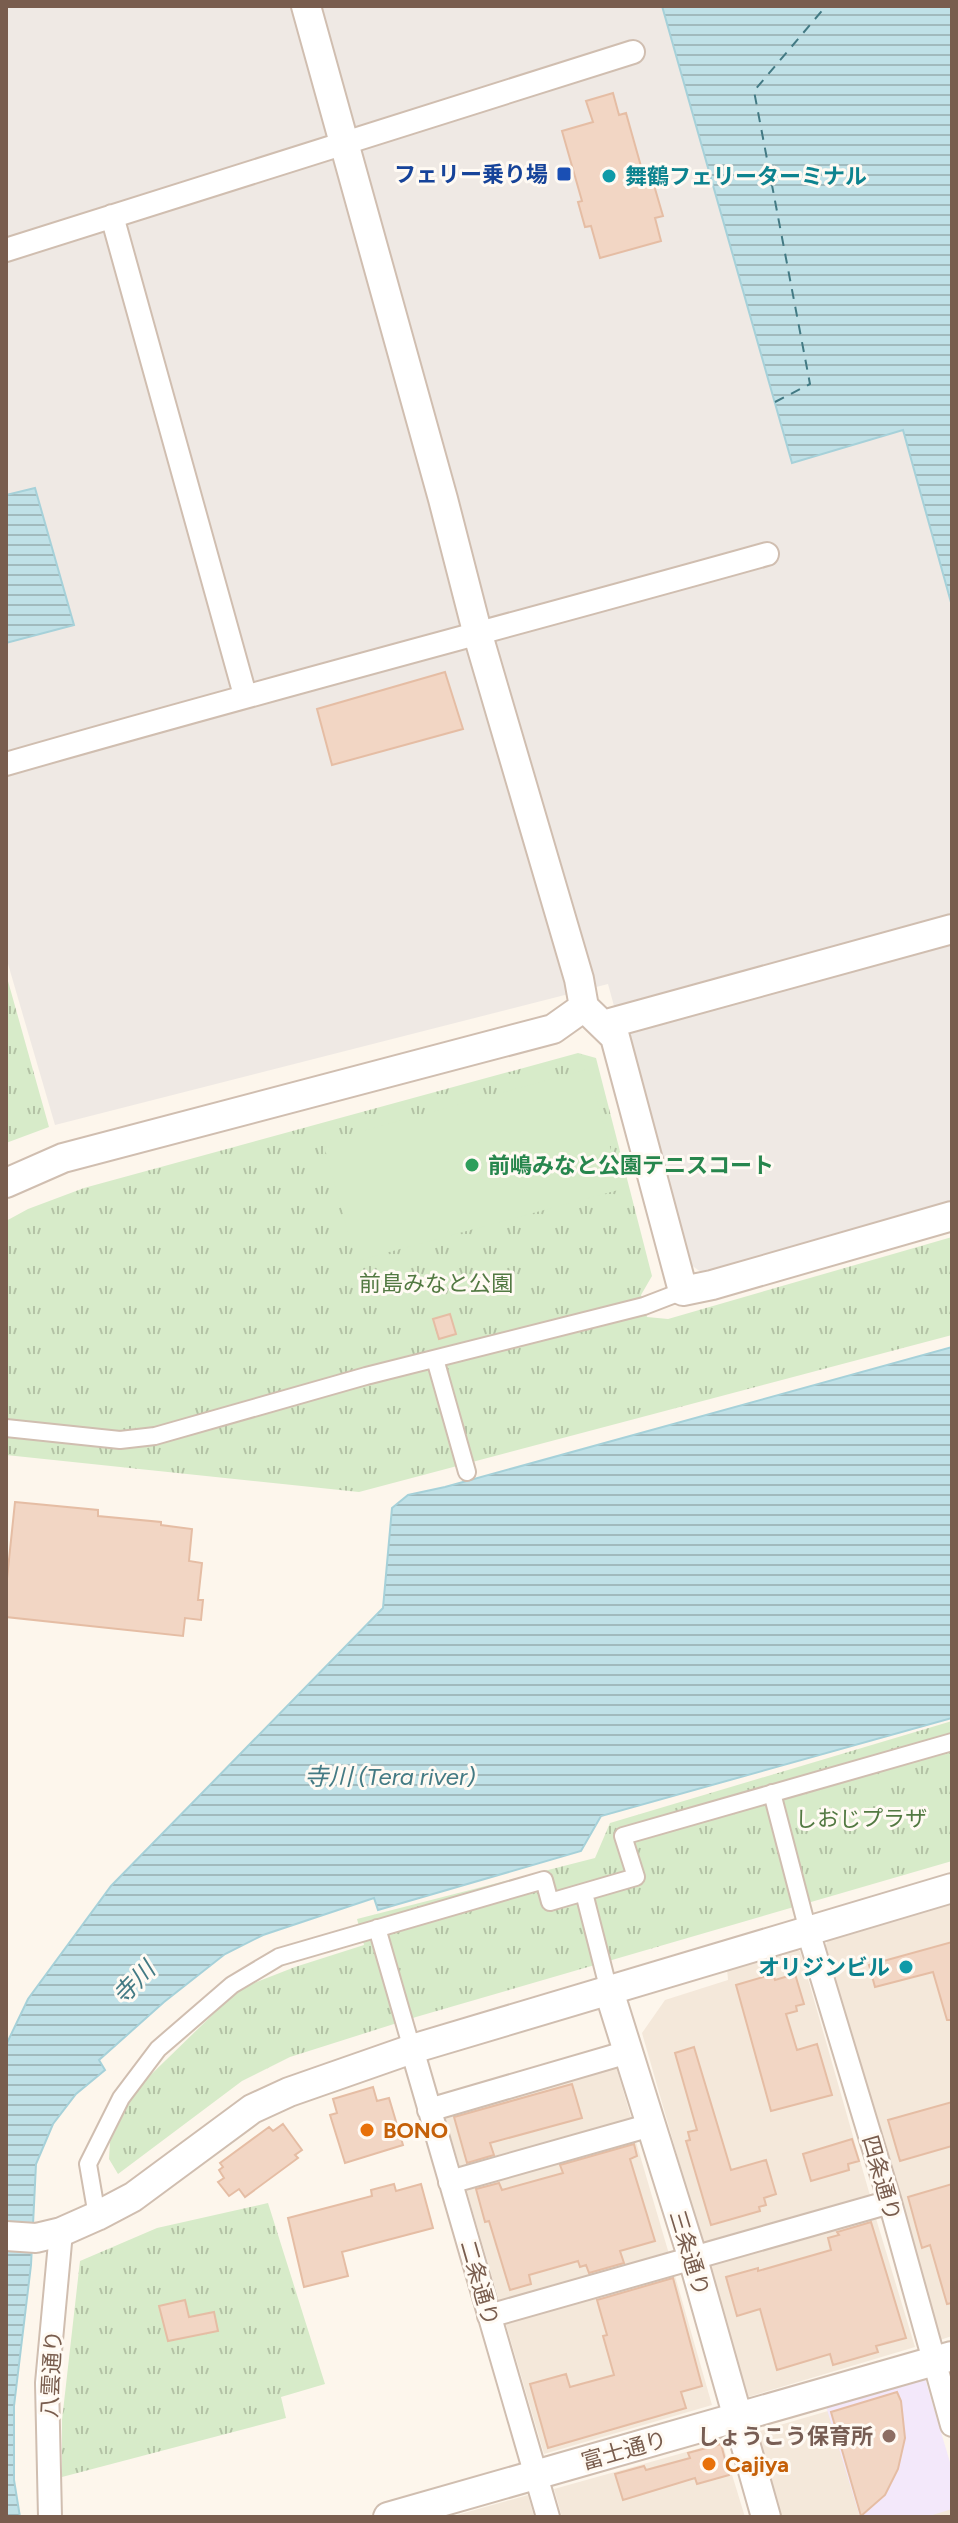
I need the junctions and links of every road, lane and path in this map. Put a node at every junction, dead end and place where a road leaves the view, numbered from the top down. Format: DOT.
graph roads {
  1 [pos="306,6"];
  2 [pos="633,52"];
  3 [pos="344,143"];
  4 [pos="112,216"];
  5 [pos="6,250"];
  6 [pos="767,554"];
  7 [pos="478,635"];
  8 [pos="245,695"];
  9 [pos="6,764"];
  10 [pos="952,929"];
  11 [pos="593,1016"];
  12 [pos="6,1183"];
  13 [pos="952,1216"];
  14 [pos="683,1291"];
  15 [pos="435,1359"];
  16 [pos="6,1428"];
  17 [pos="467,1472"];
  18 [pos="952,1742"];
  19 [pos="772,1793"];
  20 [pos="952,1888"];
  21 [pos="584,1893"];
  22 [pos="377,1928"];
  23 [pos="808,1931"];
  24 [pos="609,1991"];
  25 [pos="412,2049"];
  26 [pos="628,2052"];
  27 [pos="429,2110"];
  28 [pos="651,2125"];
  29 [pos="450,2182"];
  30 [pos="890,2202"];
  31 [pos="97,2216"];
  32 [pos="49,2235"];
  33 [pos="6,2236"];
  34 [pos="693,2259"];
  35 [pos="489,2316"];
  36 [pos="943,2359"];
  37 [pos="738,2417"];
  38 [pos="952,2425"];
  39 [pos="535,2475"];
  40 [pos="50,2517"];
  41 [pos="388,2517"];
  42 [pos="548,2517"];
  43 [pos="766,2517"];
  1 -- 3 [label="street"];
  2 -- 3 [label="street"];
  3 -- 4 [label="street"];
  3 -- 7 [label="street"];
  4 -- 5 [label="street"];
  4 -- 8 [label="street"];
  6 -- 7 [label="street"];
  7 -- 8 [label="street"];
  7 -- 11 [label="street"];
  8 -- 9 [label="street"];
  10 -- 11 [label="street"];
  11 -- 12 [label="street"];
  11 -- 14 [label="street"];
  13 -- 14 [label="street"];
  14 -- 15 [label="street"];
  15 -- 16 [label="street"];
  15 -- 17 [label="street"];
  18 -- 19 [label="street"];
  19 -- 21 [label="street"];
  19 -- 23 [label="street"];
  20 -- 23 [label="street"];
  21 -- 22 [label="street"];
  21 -- 24 [label="street"];
  22 -- 25 [label="street"];
  22 -- 31 [label="street"];
  23 -- 24 [label="street"];
  23 -- 30 [label="street, 四条通り"];
  24 -- 25 [label="street"];
  24 -- 26 [label="street, 三条通り"];
  25 -- 27 [label="street, 二条通り"];
  25 -- 31 [label="street"];
  26 -- 27 [label="street"];
  26 -- 28 [label="street, 三条通り"];
  27 -- 29 [label="street, 二条通り"];
  28 -- 29 [label="street"];
  28 -- 34 [label="street, 三条通り"];
  29 -- 35 [label="street, 二条通り"];
  30 -- 34 [label="street"];
  30 -- 36 [label="street, 四条通り"];
  31 -- 32 [label="street"];
  32 -- 33 [label="street"];
  32 -- 40 [label="street, 八雲通り"];
  34 -- 35 [label="street"];
  34 -- 37 [label="street, 三条通り"];
  35 -- 39 [label="street, 二条通り"];
  36 -- 37 [label="street, 富士通り"];
  36 -- 38 [label="street, 四条通り"];
  37 -- 39 [label="street, 富士通り"];
  37 -- 43 [label="street, 三条通り"];
  39 -- 41 [label="street, 富士通り"];
  39 -- 42 [label="street, 二条通り"];
}
